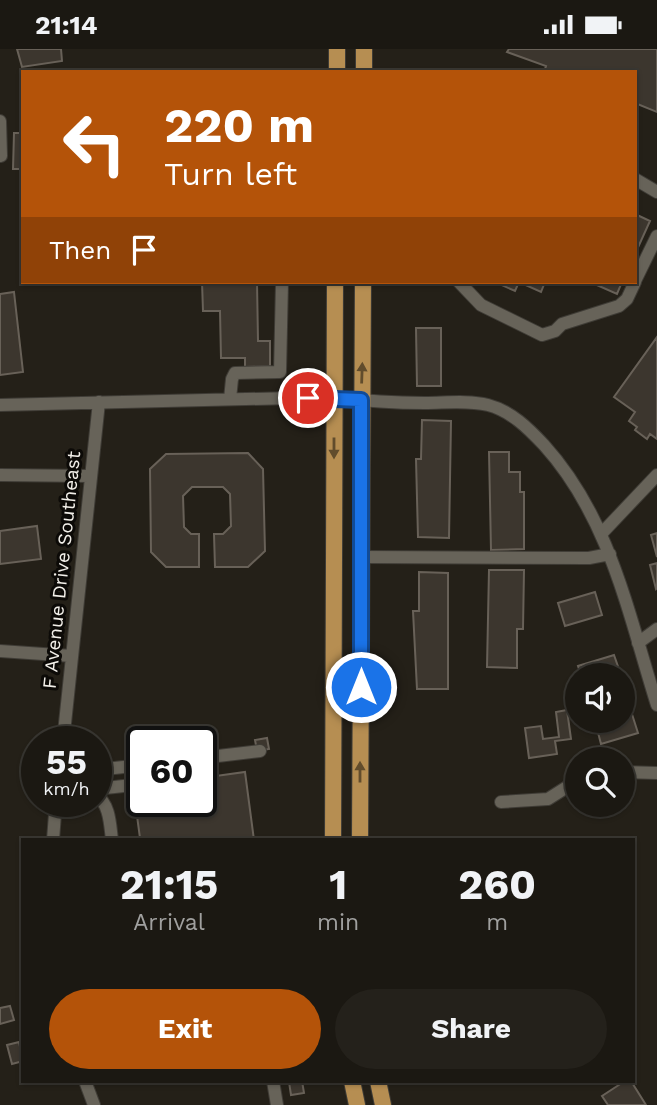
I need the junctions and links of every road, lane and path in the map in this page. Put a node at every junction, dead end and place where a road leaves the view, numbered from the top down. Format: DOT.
graph roads {
  1 [pos="337,49"];
  2 [pos="364,49"];
  3 [pos="337,70"];
  4 [pos="364,70"];
  5 [pos="0,121"];
  6 [pos="1,156"];
  7 [pos="637,181"];
  8 [pos="657,192"];
  9 [pos="657,236"];
  10 [pos="637,278"];
  11 [pos="282,284"];
  12 [pos="335,284"];
  13 [pos="363,284"];
  14 [pos="460,284"];
  15 [pos="634,284"];
  16 [pos="334,397"];
  17 [pos="230,399"];
  18 [pos="361,400"];
  19 [pos="99,402"];
  20 [pos="0,405"];
  21 [pos="0,475"];
  22 [pos="657,475"];
  23 [pos="90,476"];
  24 [pos="602,532"];
  25 [pos="610,554"];
  26 [pos="362,557"];
  27 [pos="657,629"];
  28 [pos="638,643"];
  29 [pos="0,651"];
  30 [pos="72,656"];
  31 [pos="657,705"];
  32 [pos="65,726"];
  33 [pos="260,751"];
  34 [pos="217,756"];
  35 [pos="635,772"];
  36 [pos="657,773"];
  37 [pos="565,788"];
  38 [pos="501,802"];
  39 [pos="55,817"];
  40 [pos="108,817"];
  41 [pos="53,838"];
  42 [pos="112,838"];
  43 [pos="333,838"];
  44 [pos="359,838"];
  45 [pos="86,1083"];
  46 [pos="273,1083"];
  47 [pos="352,1083"];
  48 [pos="378,1083"];
  49 [pos="94,1105"];
  50 [pos="277,1105"];
  51 [pos="356,1105"];
  52 [pos="383,1105"];
  1 -- 3 [label="main road"];
  2 -- 4 [label="main road"];
  5 -- 6 [label="street"];
  7 -- 8 [label="street"];
  9 -- 10 [label="street"];
  11 -- 17 [label="street"];
  12 -- 16 [label="main road"];
  18 -- 13 [label="main road, one-way"];
  14 -- 15 [label="street"];
  16 -- 17 [label="street"];
  16 -- 18 [label="street"];
  16 -- 43 [label="main road, one-way"];
  17 -- 19 [label="street"];
  18 -- 24 [label="street"];
  18 -- 26 [label="main road"];
  19 -- 20 [label="street"];
  19 -- 23 [label="street, F Avenue Drive Southeast"];
  21 -- 23 [label="street"];
  22 -- 24 [label="street"];
  23 -- 30 [label="street, F Avenue Drive Southeast"];
  24 -- 25 [label="street"];
  25 -- 26 [label="street"];
  25 -- 28 [label="street"];
  44 -- 26 [label="main road, one-way"];
  27 -- 28 [label="street"];
  28 -- 31 [label="street"];
  29 -- 30 [label="street"];
  30 -- 32 [label="street, F Avenue Drive Southeast"];
  33 -- 34 [label="street"];
  35 -- 36 [label="street"];
  37 -- 38 [label="street"];
  39 -- 41 [label="street"];
  40 -- 42 [label="street"];
  45 -- 49 [label="street"];
  46 -- 50 [label="street"];
  47 -- 51 [label="main road"];
  48 -- 52 [label="main road"];
}
